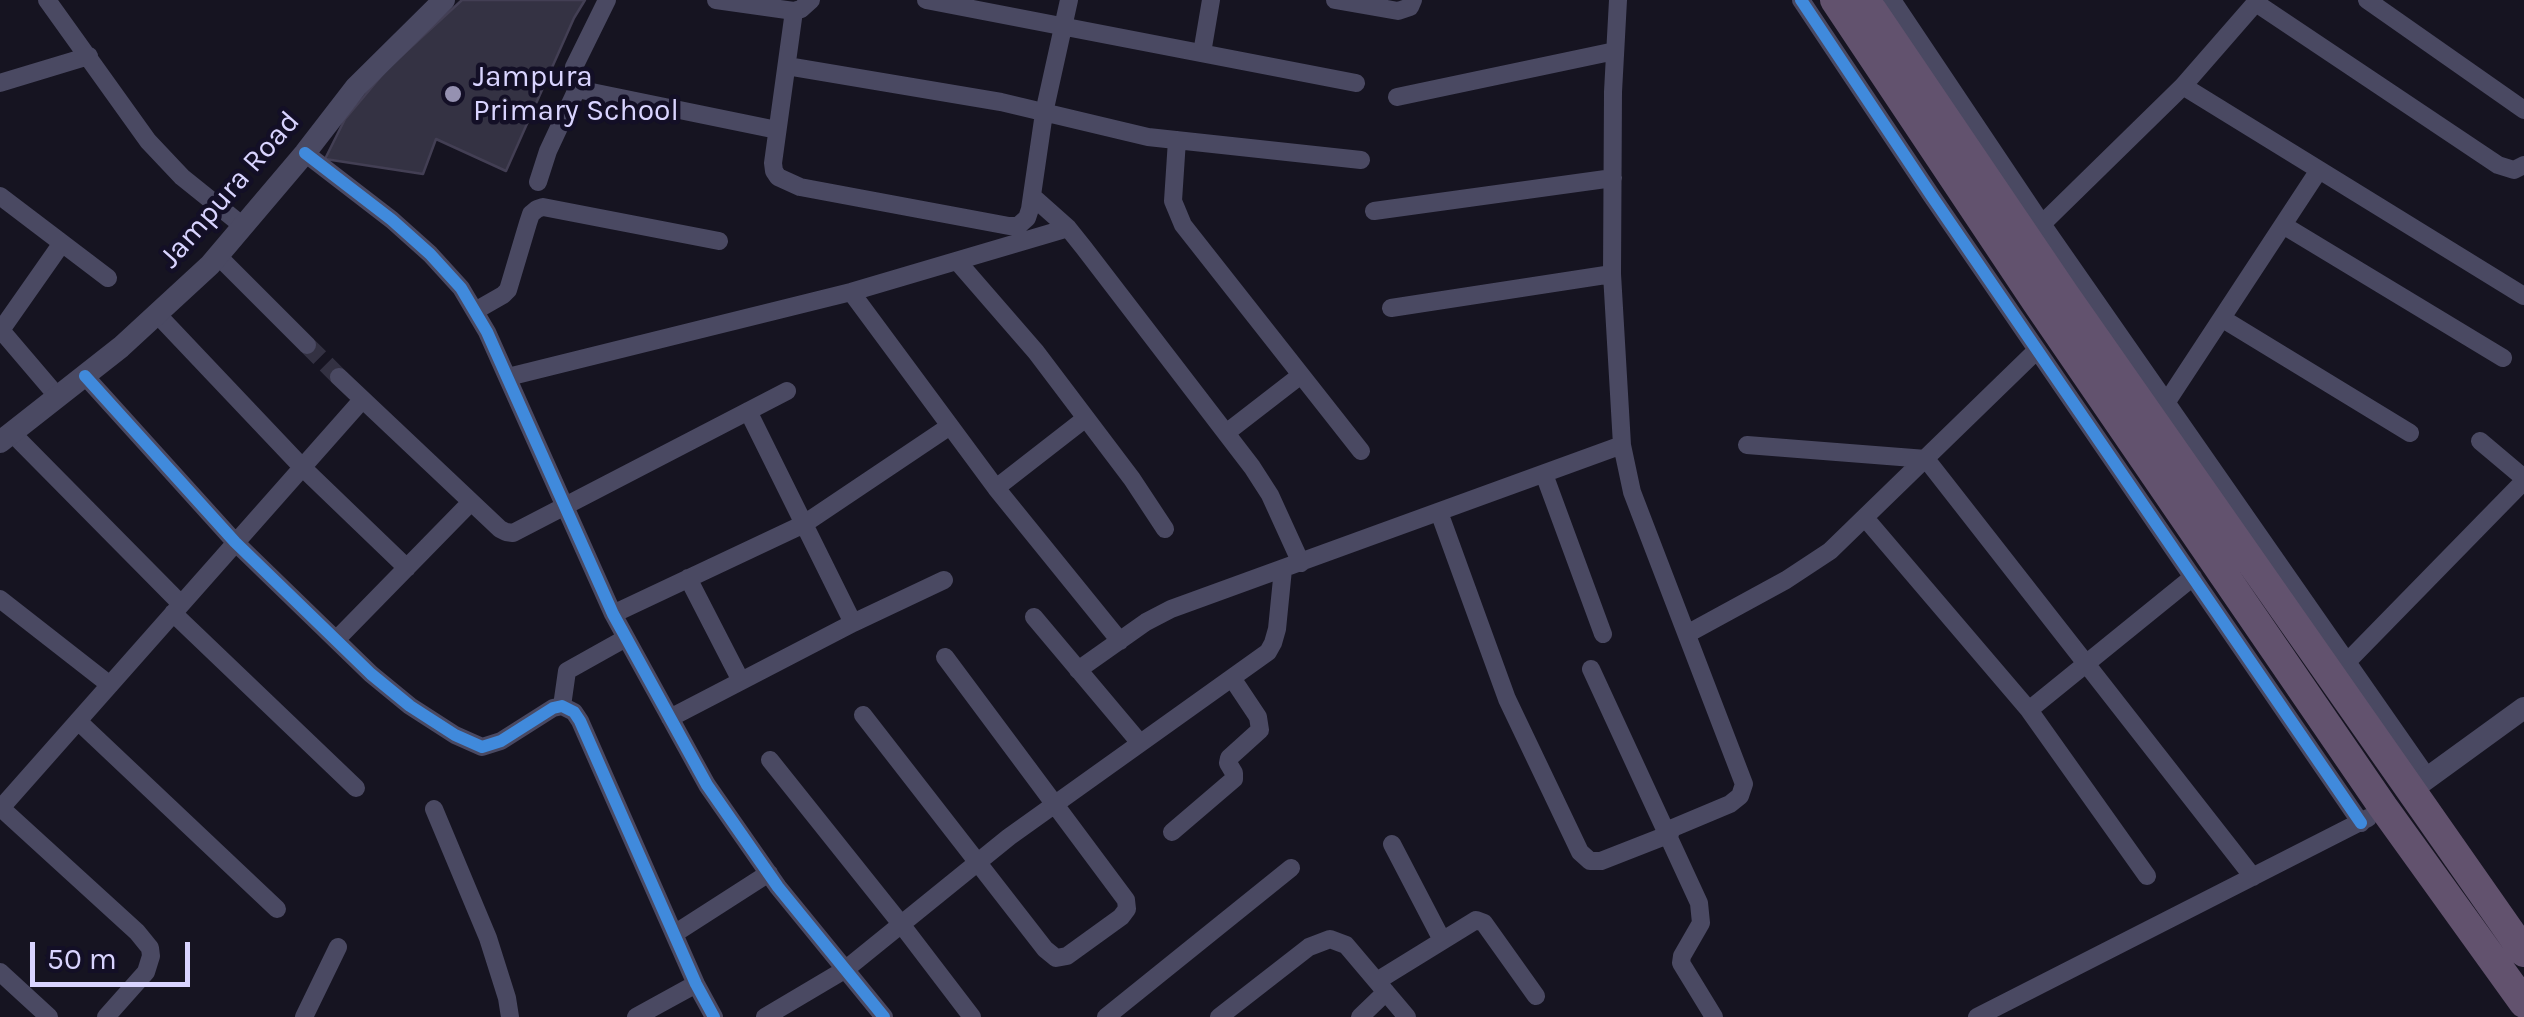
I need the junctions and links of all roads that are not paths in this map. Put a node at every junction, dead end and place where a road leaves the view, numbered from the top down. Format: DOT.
graph roads {
  1 [pos="47,0"];
  2 [pos="444,0"];
  3 [pos="606,0"];
  4 [pos="716,0"];
  5 [pos="811,0"];
  6 [pos="926,0"];
  7 [pos="1069,0"];
  8 [pos="1211,0"];
  9 [pos="1335,0"];
  10 [pos="1413,0"];
  11 [pos="1618,0"];
  12 [pos="1801,0"];
  13 [pos="1835,0"];
  14 [pos="1865,0"];
  15 [pos="1892,0"];
  16 [pos="2367,0"];
  17 [pos="2257,1"];
  18 [pos="794,12"];
  19 [pos="1062,26"];
  20 [pos="1615,52"];
  21 [pos="1202,53"];
  22 [pos="88,56"];
  23 [pos="787,66"];
  24 [pos="0,83"];
  25 [pos="1356,83"];
  26 [pos="2184,86"];
  27 [pos="577,89"];
  28 [pos="1397,97"];
  29 [pos="2524,110"];
  30 [pos="1044,113"];
  31 [pos="777,130"];
  32 [pos="1177,140"];
  33 [pos="304,153"];
  34 [pos="1360,160"];
  35 [pos="2524,165"];
  36 [pos="2319,170"];
  37 [pos="1613,178"];
  38 [pos="538,182"];
  39 [pos="0,196"];
  40 [pos="1032,196"];
  41 [pos="1374,211"];
  42 [pos="2042,224"];
  43 [pos="2283,225"];
  44 [pos="243,226"];
  45 [pos="1068,228"];
  46 [pos="719,242"];
  47 [pos="62,243"];
  48 [pos="218,256"];
  49 [pos="956,261"];
  50 [pos="1612,274"];
  51 [pos="108,278"];
  52 [pos="851,292"];
  53 [pos="2524,296"];
  54 [pos="1391,308"];
  55 [pos="475,311"];
  56 [pos="157,314"];
  57 [pos="2223,319"];
  58 [pos="1,329"];
  59 [pos="307,346"];
  60 [pos="2037,350"];
  61 [pos="20,352"];
  62 [pos="0,356"];
  63 [pos="2503,358"];
  64 [pos="1301,375"];
  65 [pos="85,376"];
  66 [pos="339,377"];
  67 [pos="508,377"];
  68 [pos="787,390"];
  69 [pos="58,396"];
  70 [pos="362,400"];
  71 [pos="2166,403"];
  72 [pos="748,410"];
  73 [pos="1086,418"];
  74 [pos="950,426"];
  75 [pos="1226,433"];
  76 [pos="2410,433"];
  77 [pos="6,438"];
  78 [pos="2480,441"];
  79 [pos="1747,445"];
  80 [pos="1622,446"];
  81 [pos="1361,452"];
  82 [pos="1926,459"];
  83 [pos="302,467"];
  84 [pos="1544,474"];
  85 [pos="2524,479"];
  86 [pos="996,488"];
  87 [pos="471,502"];
  88 [pos="565,505"];
  89 [pos="1439,512"];
  90 [pos="1866,519"];
  91 [pos="804,524"];
  92 [pos="1165,529"];
  93 [pos="235,542"];
  94 [pos="1292,566"];
  95 [pos="407,568"];
  96 [pos="2192,577"];
  97 [pos="688,578"];
  98 [pos="944,580"];
  99 [pos="0,600"];
  100 [pos="177,609"];
  101 [pos="613,614"];
  102 [pos="1034,617"];
  103 [pos="853,623"];
  104 [pos="1603,634"];
  105 [pos="1687,634"];
  106 [pos="626,638"];
  107 [pos="336,640"];
  108 [pos="1120,641"];
  109 [pos="945,657"];
  110 [pos="2346,662"];
  111 [pos="2086,663"];
  112 [pos="1592,669"];
  113 [pos="1078,670"];
  114 [pos="1232,678"];
  115 [pos="741,681"];
  116 [pos="110,685"];
  117 [pos="562,706"];
  118 [pos="2524,708"];
  119 [pos="2028,710"];
  120 [pos="863,715"];
  121 [pos="670,718"];
  122 [pos="78,721"];
  123 [pos="1140,743"];
  124 [pos="770,760"];
  125 [pos="2419,784"];
  126 [pos="356,788"];
  127 [pos="1054,804"];
  128 [pos="434,808"];
  129 [pos="0,809"];
  130 [pos="2372,815"];
  131 [pos="1172,832"];
  132 [pos="1669,832"];
  133 [pos="1392,844"];
  134 [pos="978,862"];
  135 [pos="1291,868"];
  136 [pos="769,874"];
  137 [pos="2147,876"];
  138 [pos="2253,878"];
  139 [pos="277,909"];
  140 [pos="902,924"];
  141 [pos="674,934"];
  142 [pos="2519,936"];
  143 [pos="1442,940"];
  144 [pos="338,947"];
  145 [pos="846,970"];
  146 [pos="0,972"];
  147 [pos="696,984"];
  148 [pos="1382,986"];
  149 [pos="1536,996"];
  150 [pos="2524,1003"];
  151 [pos="49,1017"];
  152 [pos="106,1017"];
  153 [pos="304,1017"];
  154 [pos="510,1017"];
  155 [pos="636,1017"];
  156 [pos="714,1017"];
  157 [pos="765,1017"];
  158 [pos="884,1017"];
  159 [pos="972,1017"];
  160 [pos="1106,1017"];
  161 [pos="1219,1017"];
  162 [pos="1360,1017"];
  163 [pos="1408,1017"];
  164 [pos="1714,1017"];
  165 [pos="1977,1017"];
  1 -- 22 [label="street"];
  2 -- 33 [label="street, Jampura Road"];
  3 -- 27 [label="street"];
  4 -- 18 [label="street"];
  5 -- 18 [label="street"];
  6 -- 19 [label="street"];
  7 -- 19 [label="street"];
  8 -- 21 [label="street"];
  9 -- 10 [label="street"];
  11 -- 20 [label="street"];
  12 -- 60 [label="street"];
  13 -- 130 [label="highway"];
  14 -- 125 [label="highway"];
  15 -- 42 [label="street"];
  16 -- 29 [label="street"];
  17 -- 26 [label="street"];
  17 -- 35 [label="street"];
  18 -- 23 [label="street"];
  19 -- 21 [label="street"];
  19 -- 30 [label="street"];
  20 -- 28 [label="street"];
  20 -- 37 [label="street"];
  21 -- 25 [label="street"];
  22 -- 24 [label="street"];
  22 -- 44 [label="street"];
  23 -- 30 [label="street"];
  23 -- 31 [label="street"];
  26 -- 36 [label="street"];
  26 -- 42 [label="street"];
  27 -- 31 [label="street"];
  27 -- 38 [label="street"];
  30 -- 32 [label="street"];
  30 -- 40 [label="street"];
  31 -- 40 [label="street"];
  32 -- 34 [label="street"];
  32 -- 64 [label="street"];
  33 -- 44 [label="street, Jampura Road"];
  33 -- 55 [label="street"];
  36 -- 43 [label="street"];
  36 -- 53 [label="street"];
  37 -- 41 [label="street"];
  37 -- 50 [label="street"];
  39 -- 47 [label="street"];
  40 -- 45 [label="street"];
  42 -- 71 [label="street"];
  43 -- 57 [label="street"];
  43 -- 63 [label="street"];
  44 -- 48 [label="street, Jampura Road"];
  45 -- 49 [label="street"];
  45 -- 75 [label="street"];
  46 -- 55 [label="street"];
  47 -- 51 [label="street"];
  47 -- 58 [label="street"];
  48 -- 56 [label="street, Jampura Road"];
  48 -- 59 [label="street"];
  49 -- 52 [label="street"];
  49 -- 73 [label="street"];
  50 -- 54 [label="street"];
  50 -- 80 [label="street"];
  52 -- 67 [label="street"];
  52 -- 74 [label="street"];
  55 -- 67 [label="street"];
  56 -- 65 [label="street, Jampura Road"];
  56 -- 83 [label="street"];
  57 -- 71 [label="street"];
  57 -- 76 [label="street"];
  58 -- 61 [label="street"];
  60 -- 82 [label="street"];
  60 -- 96 [label="street"];
  61 -- 62 [label="street"];
  61 -- 69 [label="street"];
  64 -- 75 [label="street"];
  64 -- 81 [label="street"];
  65 -- 69 [label="street, Jampura Road"];
  65 -- 93 [label="street"];
  66 -- 70 [label="street"];
  67 -- 88 [label="street"];
  68 -- 72 [label="street"];
  69 -- 77 [label="street, Jampura Road"];
  70 -- 83 [label="street"];
  70 -- 87 [label="street"];
  71 -- 110 [label="street"];
  72 -- 88 [label="street"];
  72 -- 91 [label="street"];
  73 -- 86 [label="street"];
  73 -- 92 [label="street"];
  74 -- 86 [label="street"];
  74 -- 91 [label="street"];
  75 -- 94 [label="street"];
  77 -- 100 [label="street"];
  78 -- 85 [label="street"];
  79 -- 82 [label="street"];
  80 -- 84 [label="street"];
  80 -- 105 [label="street"];
  82 -- 90 [label="street"];
  82 -- 111 [label="street"];
  83 -- 93 [label="street"];
  83 -- 95 [label="street"];
  84 -- 89 [label="street"];
  84 -- 104 [label="street"];
  85 -- 110 [label="street"];
  86 -- 108 [label="street"];
  87 -- 88 [label="street"];
  87 -- 95 [label="street"];
  88 -- 101 [label="street"];
  89 -- 94 [label="street"];
  89 -- 132 [label="street"];
  90 -- 105 [label="street"];
  90 -- 119 [label="street"];
  91 -- 97 [label="street"];
  91 -- 103 [label="street"];
  93 -- 100 [label="street"];
  93 -- 107 [label="street"];
  94 -- 108 [label="street"];
  94 -- 114 [label="street"];
  95 -- 107 [label="street"];
  96 -- 111 [label="street"];
  96 -- 130 [label="street"];
  97 -- 101 [label="street"];
  97 -- 115 [label="street"];
  98 -- 103 [label="street"];
  99 -- 116 [label="street"];
  100 -- 116 [label="street"];
  100 -- 126 [label="street"];
  101 -- 106 [label="street"];
  102 -- 113 [label="street"];
  103 -- 115 [label="street"];
  105 -- 132 [label="street"];
  106 -- 117 [label="street"];
  106 -- 121 [label="street"];
  107 -- 117 [label="street"];
  108 -- 113 [label="street"];
  109 -- 127 [label="street"];
  110 -- 125 [label="street"];
  111 -- 119 [label="street"];
  111 -- 138 [label="street"];
  112 -- 132 [label="street"];
  113 -- 123 [label="street"];
  114 -- 123 [label="street"];
  114 -- 131 [label="street"];
  115 -- 121 [label="street"];
  116 -- 122 [label="street"];
  117 -- 141 [label="street"];
  118 -- 125 [label="street"];
  119 -- 137 [label="street"];
  120 -- 134 [label="street"];
  121 -- 136 [label="street"];
  122 -- 129 [label="street"];
  122 -- 139 [label="street"];
  123 -- 127 [label="street"];
  124 -- 140 [label="street"];
  125 -- 130 [label="street"];
  125 -- 142 [label="highway"];
  127 -- 134 [label="street"];
  127 -- 134 [label="street"];
  128 -- 154 [label="street"];
  129 -- 152 [label="street"];
  130 -- 138 [label="street"];
  130 -- 150 [label="highway"];
  132 -- 164 [label="street"];
  133 -- 143 [label="street"];
  134 -- 140 [label="street"];
  135 -- 160 [label="street"];
  136 -- 141 [label="street"];
  136 -- 145 [label="street"];
  138 -- 165 [label="street"];
  140 -- 145 [label="street"];
  140 -- 159 [label="street"];
  141 -- 147 [label="street"];
  143 -- 148 [label="street"];
  143 -- 149 [label="street"];
  144 -- 153 [label="street"];
  145 -- 157 [label="street"];
  145 -- 158 [label="street"];
  146 -- 151 [label="street"];
  147 -- 155 [label="street"];
  147 -- 156 [label="street"];
  148 -- 161 [label="street"];
  148 -- 162 [label="street"];
  148 -- 163 [label="street"];
}
